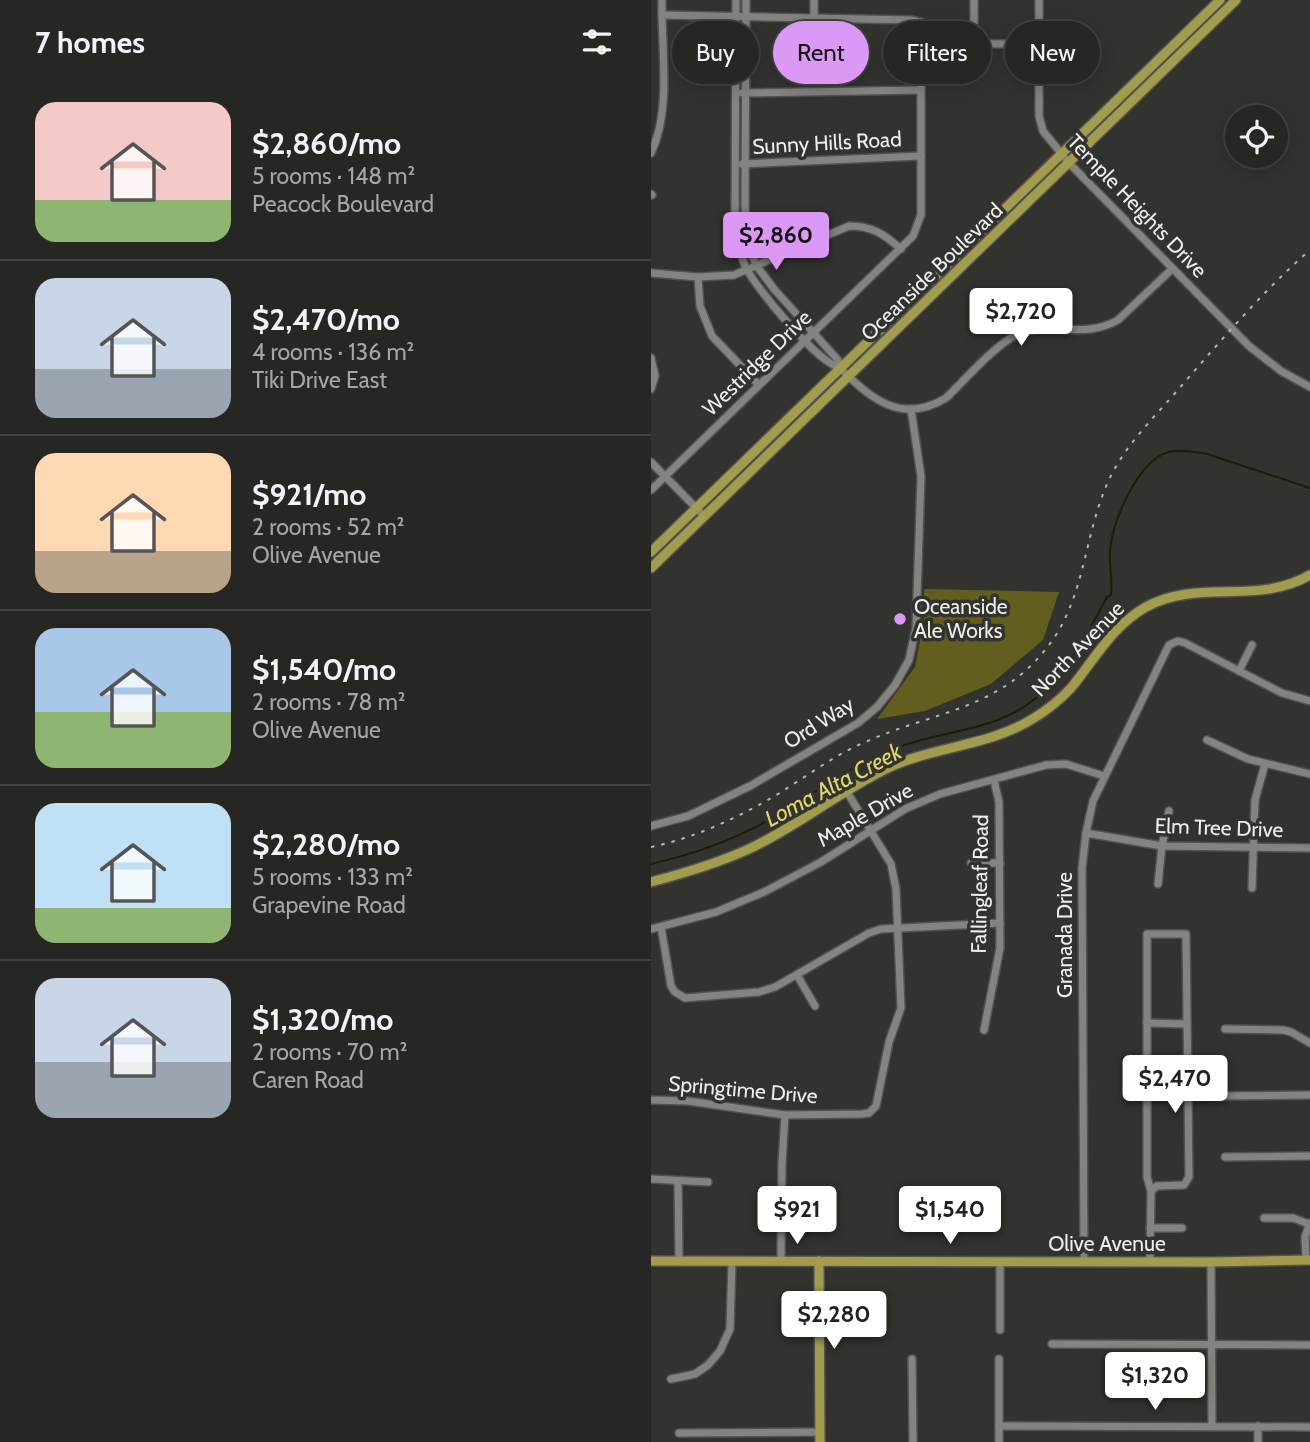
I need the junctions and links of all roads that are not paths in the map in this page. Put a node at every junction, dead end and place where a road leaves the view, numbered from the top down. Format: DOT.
graph roads {
  1 [pos="662,0"];
  2 [pos="736,0"];
  3 [pos="745,0"];
  4 [pos="814,0"];
  5 [pos="974,0"];
  6 [pos="1039,0"];
  7 [pos="1220,0"];
  8 [pos="1236,0"];
  9 [pos="662,15"];
  10 [pos="735,16"];
  11 [pos="745,17"];
  12 [pos="814,18"];
  13 [pos="894,21"];
  14 [pos="974,21"];
  15 [pos="1039,21"];
  16 [pos="921,84"];
  17 [pos="1039,84"];
  18 [pos="921,90"];
  19 [pos="735,93"];
  20 [pos="745,93"];
  21 [pos="651,113"];
  22 [pos="663,113"];
  23 [pos="651,153"];
  24 [pos="1061,154"];
  25 [pos="921,156"];
  26 [pos="1069,163"];
  27 [pos="735,164"];
  28 [pos="745,164"];
  29 [pos="901,249"];
  30 [pos="757,265"];
  31 [pos="1172,269"];
  32 [pos="747,270"];
  33 [pos="651,273"];
  34 [pos="698,277"];
  35 [pos="812,334"];
  36 [pos="805,340"];
  37 [pos="651,358"];
  38 [pos="839,367"];
  39 [pos="849,377"];
  40 [pos="759,386"];
  41 [pos="1310,387"];
  42 [pos="651,389"];
  43 [pos="911,409"];
  44 [pos="651,463"];
  45 [pos="665,477"];
  46 [pos="651,490"];
  47 [pos="695,508"];
  48 [pos="704,516"];
  49 [pos="651,552"];
  50 [pos="651,569"];
  51 [pos="1310,575"];
  52 [pos="1252,645"];
  53 [pos="1239,671"];
  54 [pos="1310,701"];
  55 [pos="1207,740"];
  56 [pos="1265,764"];
  57 [pos="1310,774"];
  58 [pos="1104,776"];
  59 [pos="995,780"];
  60 [pos="847,792"];
  61 [pos="1169,811"];
  62 [pos="651,826"];
  63 [pos="870,831"];
  64 [pos="1086,832"];
  65 [pos="1162,846"];
  66 [pos="1254,848"];
  67 [pos="1310,848"];
  68 [pos="971,863"];
  69 [pos="1000,863"];
  70 [pos="651,883"];
  71 [pos="1158,884"];
  72 [pos="1252,888"];
  73 [pos="1000,922"];
  74 [pos="661,927"];
  75 [pos="898,928"];
  76 [pos="651,929"];
  77 [pos="797,975"];
  78 [pos="815,1006"];
  79 [pos="1147,1023"];
  80 [pos="1187,1024"];
  81 [pos="1225,1029"];
  82 [pos="984,1030"];
  83 [pos="1310,1043"];
  84 [pos="1310,1095"];
  85 [pos="1225,1096"];
  86 [pos="651,1100"];
  87 [pos="785,1115"];
  88 [pos="1310,1156"];
  89 [pos="1225,1157"];
  90 [pos="651,1179"];
  91 [pos="678,1182"];
  92 [pos="708,1182"];
  93 [pos="1151,1191"];
  94 [pos="1264,1219"];
  95 [pos="1309,1223"];
  96 [pos="1150,1228"];
  97 [pos="1182,1228"];
  98 [pos="1308,1259"];
  99 [pos="651,1261"];
  100 [pos="679,1261"];
  101 [pos="732,1261"];
  102 [pos="781,1261"];
  103 [pos="819,1261"];
  104 [pos="1000,1261"];
  105 [pos="1084,1261"];
  106 [pos="1150,1262"];
  107 [pos="1211,1262"];
  108 [pos="1000,1330"];
  109 [pos="1052,1345"];
  110 [pos="1212,1345"];
  111 [pos="1310,1345"];
  112 [pos="912,1359"];
  113 [pos="999,1359"];
  114 [pos="671,1379"];
  115 [pos="999,1426"];
  116 [pos="1212,1426"];
  117 [pos="1258,1426"];
  118 [pos="1310,1427"];
  119 [pos="679,1433"];
  120 [pos="820,1437"];
  121 [pos="913,1442"];
  122 [pos="999,1442"];
  123 [pos="1258,1442"];
  1 -- 9 [label="street"];
  2 -- 10 [label="street"];
  3 -- 11 [label="street"];
  4 -- 12 [label="street"];
  5 -- 14 [label="street"];
  6 -- 15 [label="street, Temple Heights Drive"];
  7 -- 24 [label="main road, Oceanside Boulevard"];
  8 -- 26 [label="main road, Oceanside Boulevard"];
  9 -- 10 [label="street"];
  9 -- 22 [label="street"];
  10 -- 11 [label="street"];
  10 -- 19 [label="street"];
  11 -- 12 [label="street"];
  11 -- 20 [label="street"];
  12 -- 13 [label="street"];
  16 -- 18 [label="street, Westridge Drive"];
  17 -- 24 [label="street, Temple Heights Drive"];
  18 -- 20 [label="street"];
  18 -- 25 [label="street, Westridge Drive"];
  19 -- 20 [label="street"];
  19 -- 27 [label="street"];
  20 -- 28 [label="street"];
  21 -- 22 [label="street"];
  22 -- 23 [label="street"];
  24 -- 26 [label="street, Temple Heights Drive"];
  24 -- 38 [label="main road, Oceanside Boulevard"];
  25 -- 28 [label="street, Sunny Hills Road"];
  25 -- 29 [label="street, Westridge Drive"];
  26 -- 31 [label="street, Temple Heights Drive"];
  26 -- 39 [label="main road, Oceanside Boulevard"];
  27 -- 28 [label="street, Sunny Hills Road"];
  27 -- 32 [label="street"];
  28 -- 30 [label="street"];
  29 -- 30 [label="street"];
  29 -- 35 [label="street, Westridge Drive"];
  30 -- 32 [label="street"];
  30 -- 35 [label="street"];
  31 -- 41 [label="street, Temple Heights Drive"];
  31 -- 43 [label="street"];
  32 -- 34 [label="street"];
  32 -- 36 [label="street"];
  33 -- 34 [label="street"];
  34 -- 40 [label="street"];
  35 -- 36 [label="street, Westridge Drive"];
  35 -- 38 [label="street"];
  36 -- 38 [label="street"];
  36 -- 40 [label="street, Westridge Drive"];
  37 -- 42 [label="street"];
  38 -- 39 [label="street"];
  38 -- 47 [label="main road, Oceanside Boulevard"];
  39 -- 43 [label="street"];
  39 -- 48 [label="main road, Oceanside Boulevard"];
  40 -- 45 [label="street, Westridge Drive"];
  43 -- 62 [label="street, Ord Way"];
  44 -- 45 [label="street"];
  45 -- 46 [label="street, Westridge Drive"];
  45 -- 47 [label="street"];
  47 -- 48 [label="street"];
  47 -- 49 [label="main road, Oceanside Boulevard"];
  48 -- 50 [label="main road, Oceanside Boulevard"];
  51 -- 60 [label="main road, North Avenue"];
  52 -- 53 [label="street"];
  53 -- 54 [label="street"];
  53 -- 58 [label="street, Granada Drive"];
  55 -- 56 [label="street"];
  56 -- 57 [label="street"];
  56 -- 66 [label="street"];
  58 -- 59 [label="street, Maple Drive"];
  58 -- 64 [label="street, Granada Drive"];
  59 -- 63 [label="street, Maple Drive"];
  59 -- 69 [label="street, Fallingleaf Road"];
  60 -- 63 [label="street"];
  60 -- 70 [label="main road, North Avenue"];
  61 -- 65 [label="street"];
  63 -- 74 [label="street, Maple Drive"];
  63 -- 75 [label="street"];
  64 -- 65 [label="street, Elm Tree Drive"];
  64 -- 105 [label="street, Granada Drive"];
  65 -- 66 [label="street, Elm Tree Drive"];
  65 -- 71 [label="street"];
  66 -- 67 [label="street, Elm Tree Drive"];
  66 -- 72 [label="street"];
  68 -- 69 [label="street"];
  69 -- 73 [label="street, Fallingleaf Road"];
  73 -- 75 [label="street"];
  73 -- 82 [label="street, Fallingleaf Road"];
  74 -- 76 [label="street, Maple Drive"];
  74 -- 77 [label="street"];
  75 -- 77 [label="street"];
  75 -- 87 [label="street, Springtime Drive"];
  77 -- 78 [label="street"];
  79 -- 80 [label="street"];
  79 -- 80 [label="street"];
  79 -- 93 [label="street"];
  80 -- 93 [label="street"];
  81 -- 83 [label="street"];
  84 -- 85 [label="street"];
  86 -- 87 [label="street, Springtime Drive"];
  87 -- 102 [label="street"];
  88 -- 89 [label="street"];
  90 -- 91 [label="street"];
  91 -- 92 [label="street"];
  91 -- 100 [label="street"];
  93 -- 96 [label="street"];
  94 -- 95 [label="street"];
  95 -- 98 [label="street"];
  96 -- 97 [label="street"];
  96 -- 106 [label="street"];
  98 -- 107 [label="main road, Olive Avenue"];
  99 -- 100 [label="main road, Olive Avenue"];
  100 -- 101 [label="main road, Olive Avenue"];
  101 -- 102 [label="main road, Olive Avenue"];
  101 -- 114 [label="street"];
  102 -- 103 [label="main road, Olive Avenue"];
  103 -- 104 [label="main road, Olive Avenue"];
  103 -- 120 [label="main road"];
  104 -- 105 [label="main road, Olive Avenue"];
  104 -- 108 [label="street"];
  105 -- 106 [label="main road, Olive Avenue"];
  106 -- 107 [label="main road, Olive Avenue"];
  107 -- 110 [label="street"];
  109 -- 110 [label="street"];
  110 -- 111 [label="street"];
  110 -- 116 [label="street"];
  112 -- 121 [label="street"];
  113 -- 115 [label="street"];
  115 -- 116 [label="street"];
  115 -- 122 [label="street"];
  116 -- 117 [label="street"];
  117 -- 118 [label="street"];
  117 -- 123 [label="street"];
  119 -- 120 [label="street"];
}
